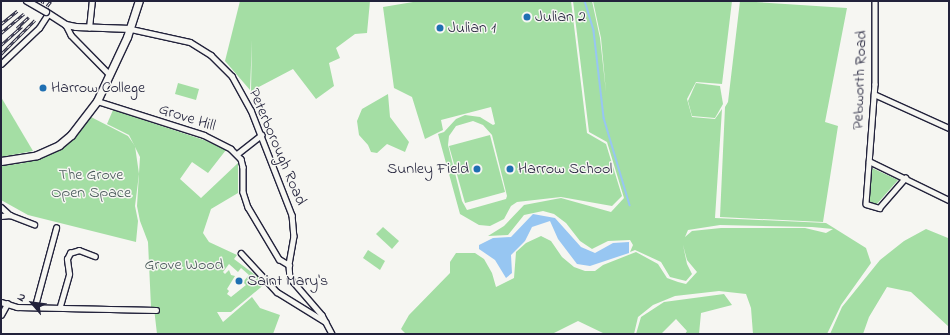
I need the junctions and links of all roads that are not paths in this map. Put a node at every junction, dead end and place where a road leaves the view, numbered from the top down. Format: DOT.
graph roads {
  1 [pos="27,1"];
  2 [pos="92,1"];
  3 [pos="138,1"];
  4 [pos="875,1"];
  5 [pos="47,13"];
  6 [pos="66,24"];
  7 [pos="89,28"];
  8 [pos="131,29"];
  9 [pos="1,64"];
  10 [pos="110,75"];
  11 [pos="874,94"];
  12 [pos="97,101"];
  13 [pos="949,128"];
  14 [pos="261,135"];
  15 [pos="237,154"];
  16 [pos="1,161"];
  17 [pos="869,161"];
  18 [pos="906,178"];
  19 [pos="949,200"];
  20 [pos="1,207"];
  21 [pos="10,215"];
  22 [pos="1,216"];
  23 [pos="34,224"];
  24 [pos="56,228"];
  25 [pos="241,253"];
  26 [pos="95,256"];
  27 [pos="289,265"];
  28 [pos="1,302"];
  29 [pos="7,304"];
  30 [pos="35,306"];
  31 [pos="60,306"];
  32 [pos="156,310"];
  33 [pos="1,315"];
  34 [pos="326,322"];
  35 [pos="332,334"];
  1 -- 5 [label="main road, Peterborough Road, bridge"];
  2 -- 7 [label="street"];
  3 -- 8 [label="main road"];
  4 -- 11 [label="street, Pebworth Road"];
  5 -- 6 [label="main road, Peterborough Road"];
  5 -- 9 [label="street"];
  6 -- 7 [label="main road, Peterborough Road"];
  6 -- 10 [label="street"];
  7 -- 8 [label="main road, Peterborough Road"];
  8 -- 10 [label="main road"];
  8 -- 14 [label="street, Peterborough Road"];
  10 -- 12 [label="main road"];
  11 -- 13 [label="street"];
  11 -- 17 [label="street, Pebworth Road"];
  12 -- 15 [label="street, Grove Hill"];
  12 -- 16 [label="main road"];
  14 -- 15 [label="street"];
  14 -- 27 [label="street, Peterborough Road"];
  15 -- 27 [label="street"];
  17 -- 18 [label="street"];
  17 -- 18 [label="street, Pebworth Road"];
  18 -- 19 [label="street"];
  20 -- 21 [label="street"];
  21 -- 22 [label="street"];
  21 -- 23 [label="street"];
  24 -- 30 [label="street"];
  25 -- 34 [label="street"];
  26 -- 31 [label="street"];
  27 -- 34 [label="street"];
  28 -- 29 [label="street"];
  29 -- 30 [label="street"];
  29 -- 33 [label="street"];
  30 -- 31 [label="street"];
  31 -- 32 [label="street"];
  34 -- 35 [label="street"];
}
